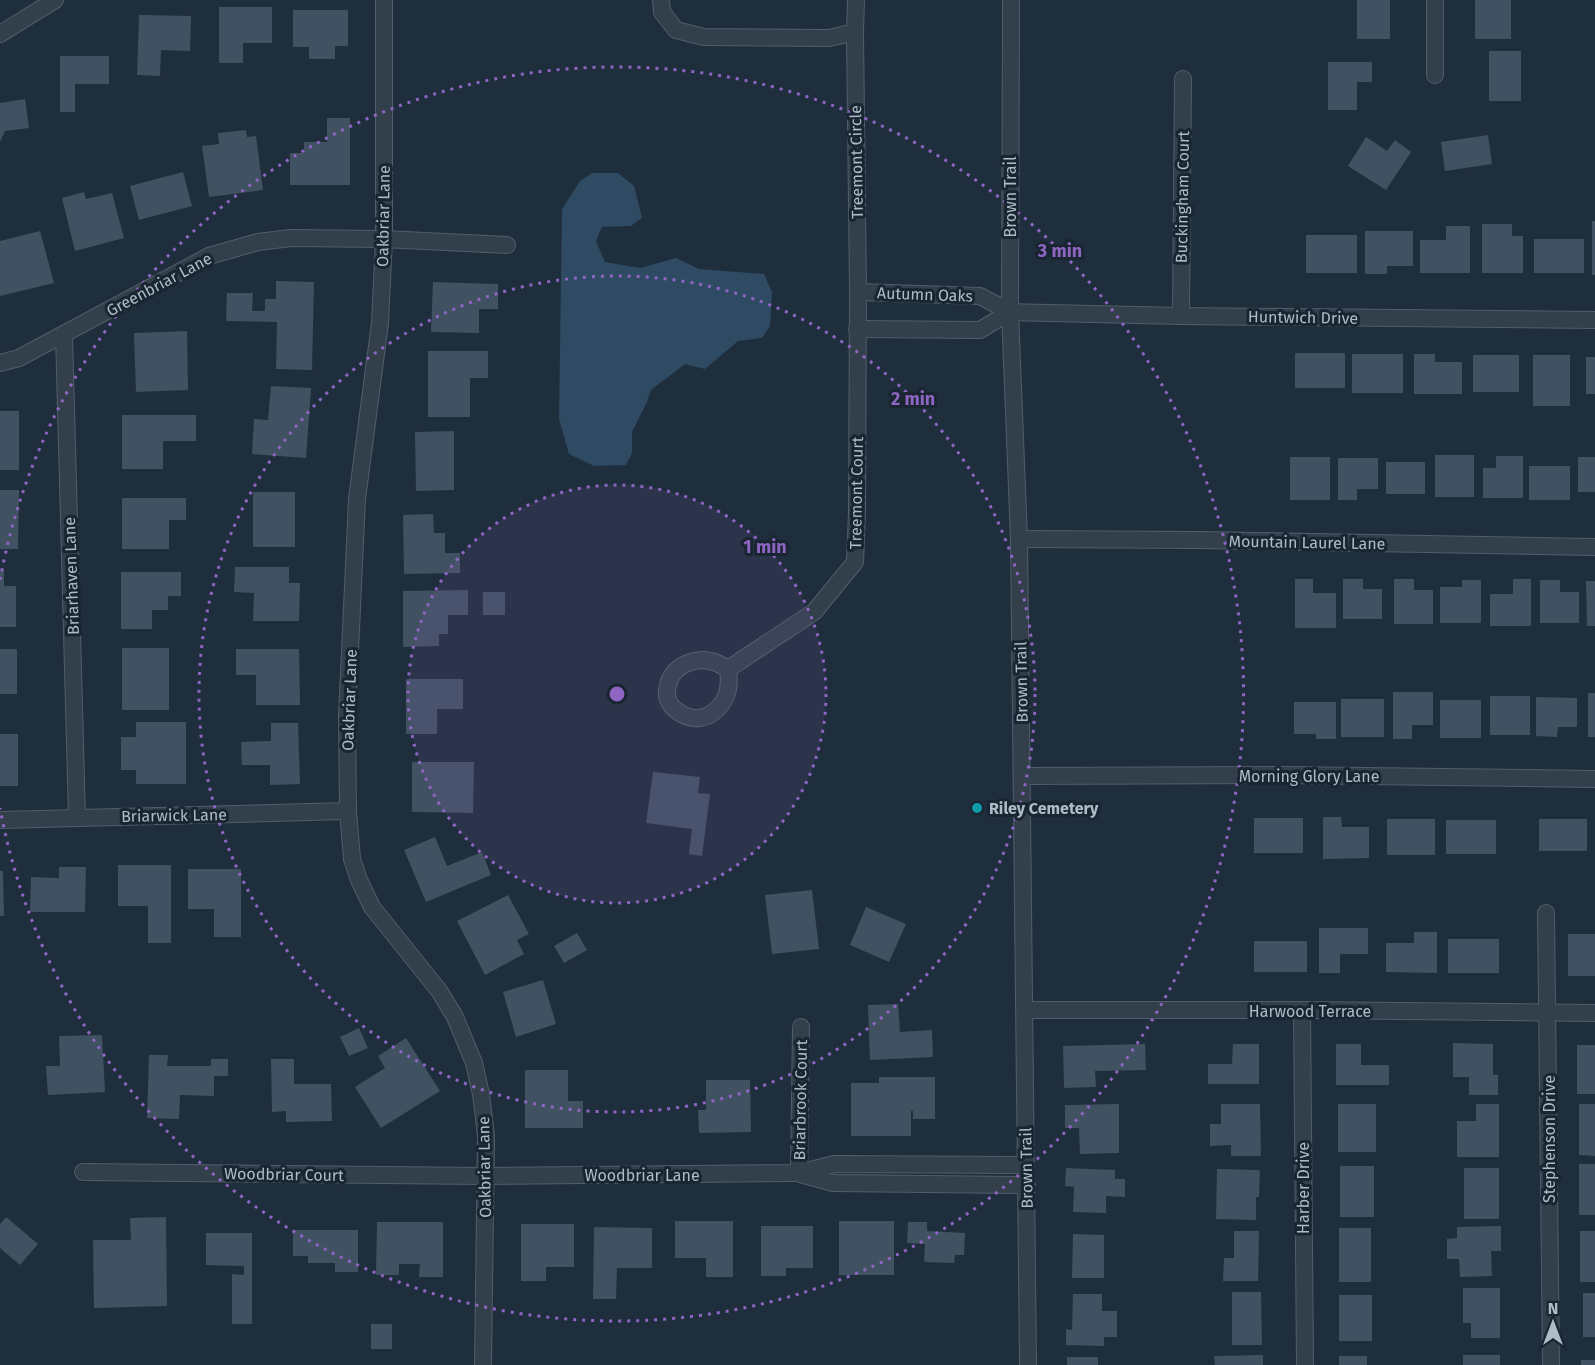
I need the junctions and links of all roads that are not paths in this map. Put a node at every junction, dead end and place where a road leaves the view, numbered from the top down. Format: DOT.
graph roads {
  1 [pos="55,0"];
  2 [pos="384,0"];
  3 [pos="661,0"];
  4 [pos="856,0"];
  5 [pos="1011,0"];
  6 [pos="1435,0"];
  7 [pos="855,33"];
  8 [pos="0,34"];
  9 [pos="1435,75"];
  10 [pos="1183,79"];
  11 [pos="384,239"];
  12 [pos="507,245"];
  13 [pos="858,292"];
  14 [pos="1010,312"];
  15 [pos="1181,316"];
  16 [pos="1595,320"];
  17 [pos="857,329"];
  18 [pos="64,334"];
  19 [pos="0,363"];
  20 [pos="1019,539"];
  21 [pos="1595,547"];
  22 [pos="728,669"];
  23 [pos="1022,776"];
  24 [pos="1595,778"];
  25 [pos="348,811"];
  26 [pos="77,818"];
  27 [pos="0,820"];
  28 [pos="1546,913"];
  29 [pos="1025,1010"];
  30 [pos="1302,1010"];
  31 [pos="1548,1012"];
  32 [pos="1595,1013"];
  33 [pos="801,1027"];
  34 [pos="1026,1165"];
  35 [pos="83,1172"];
  36 [pos="799,1173"];
  37 [pos="486,1176"];
  38 [pos="1027,1185"];
  39 [pos="483,1365"];
  40 [pos="1028,1365"];
  41 [pos="1305,1365"];
  42 [pos="1551,1365"];
  1 -- 8 [label="street"];
  2 -- 11 [label="street, Oakbriar Lane"];
  3 -- 7 [label="street"];
  4 -- 7 [label="street, Treemont Circle"];
  5 -- 14 [label="street, Brown Trail"];
  6 -- 9 [label="street"];
  7 -- 13 [label="street, Treemont Circle"];
  10 -- 15 [label="street, Buckingham Court"];
  11 -- 12 [label="street, Greenbriar Lane"];
  11 -- 18 [label="street, Greenbriar Lane"];
  11 -- 25 [label="street, Oakbriar Lane"];
  13 -- 14 [label="street, Autumn Oaks"];
  13 -- 17 [label="street, Treemont Court"];
  14 -- 15 [label="street, Huntwich Drive"];
  14 -- 17 [label="street"];
  14 -- 20 [label="street, Brown Trail"];
  15 -- 16 [label="street, Huntwich Drive"];
  17 -- 22 [label="street, Treemont Court"];
  18 -- 19 [label="street, Greenbriar Lane"];
  18 -- 26 [label="street, Briarhaven Lane"];
  20 -- 21 [label="street, Mountain Laurel Lane"];
  20 -- 23 [label="street, Brown Trail"];
  23 -- 24 [label="street, Morning Glory Lane"];
  23 -- 29 [label="street, Brown Trail"];
  25 -- 26 [label="street, Briarwick Lane"];
  25 -- 37 [label="street, Oakbriar Lane"];
  26 -- 27 [label="street, Briarwick Lane"];
  28 -- 31 [label="street, Stephenson Drive"];
  29 -- 30 [label="street, Harwood Terrace"];
  29 -- 34 [label="street, Brown Trail"];
  30 -- 31 [label="street, Harwood Terrace"];
  30 -- 41 [label="street, Harber Drive"];
  31 -- 32 [label="street, Harwood Terrace"];
  31 -- 42 [label="street, Stephenson Drive"];
  33 -- 36 [label="street, Briarbrook Court"];
  34 -- 36 [label="street, Woodbriar Lane"];
  34 -- 38 [label="street, Brown Trail"];
  35 -- 37 [label="street, Woodbriar Court"];
  36 -- 37 [label="street, Woodbriar Lane"];
  36 -- 38 [label="street, Woodbriar Lane"];
  37 -- 39 [label="street, Oakbriar Lane"];
  38 -- 40 [label="street, Brown Trail"];
}
